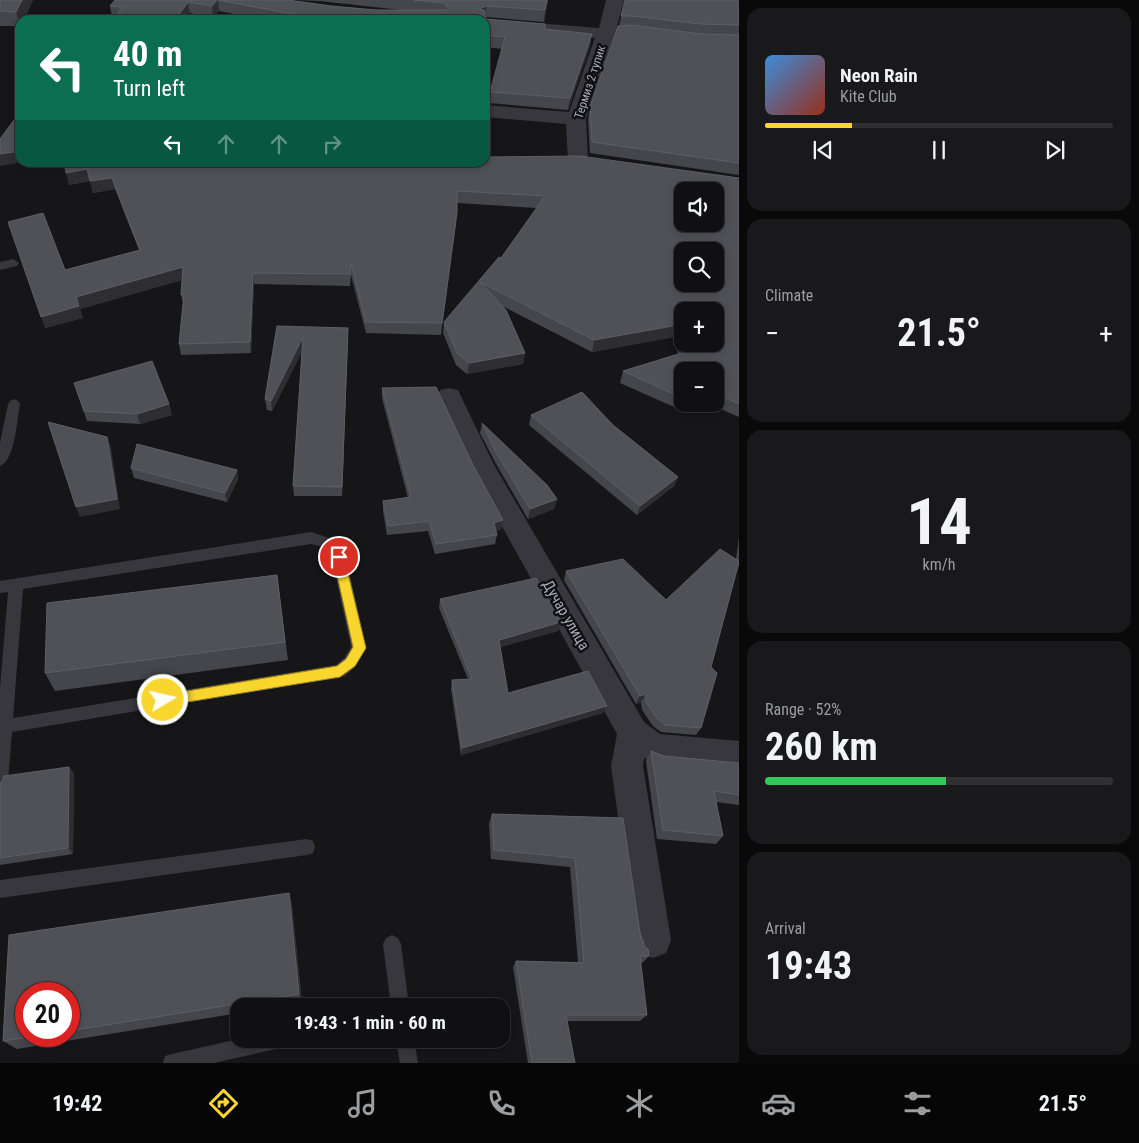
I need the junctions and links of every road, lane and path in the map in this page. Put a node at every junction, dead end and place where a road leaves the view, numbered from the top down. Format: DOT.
graph roads {
  1 [pos="615,0"];
  2 [pos="490,24"];
  3 [pos="610,33"];
  4 [pos="490,111"];
  5 [pos="576,119"];
  6 [pos="578,161"];
  7 [pos="13,263"];
  8 [pos="0,266"];
  9 [pos="449,398"];
  10 [pos="14,404"];
  11 [pos="0,461"];
  12 [pos="16,585"];
  13 [pos="0,587"];
  14 [pos="3,727"];
  15 [pos="633,732"];
  16 [pos="739,756"];
  17 [pos="0,782"];
  18 [pos="307,847"];
  19 [pos="0,889"];
  20 [pos="653,940"];
  21 [pos="392,944"];
  22 [pos="399,998"];
  23 [pos="240,1048"];
  24 [pos="406,1048"];
  25 [pos="172,1063"];
  26 [pos="409,1063"];
  1 -- 3 [label="street, Термиз 2 тупик"];
  2 -- 3 [label="street, Термиз 2 тупик"];
  3 -- 5 [label="street, Термиз 2 тупик"];
  4 -- 5 [label="street"];
  5 -- 6 [label="street, Термиз 2 тупик"];
  7 -- 8 [label="lane"];
  9 -- 15 [label="street, Дучар улица"];
  10 -- 11 [label="lane"];
  12 -- 13 [label="lane"];
  12 -- 14 [label="lane"];
  12 -- 14 [label="lane"];
  14 -- 17 [label="lane"];
  15 -- 16 [label="street, Дучар улица"];
  15 -- 20 [label="street"];
  18 -- 19 [label="lane"];
  21 -- 22 [label="lane"];
  23 -- 25 [label="lane"];
  24 -- 26 [label="lane"];
}
